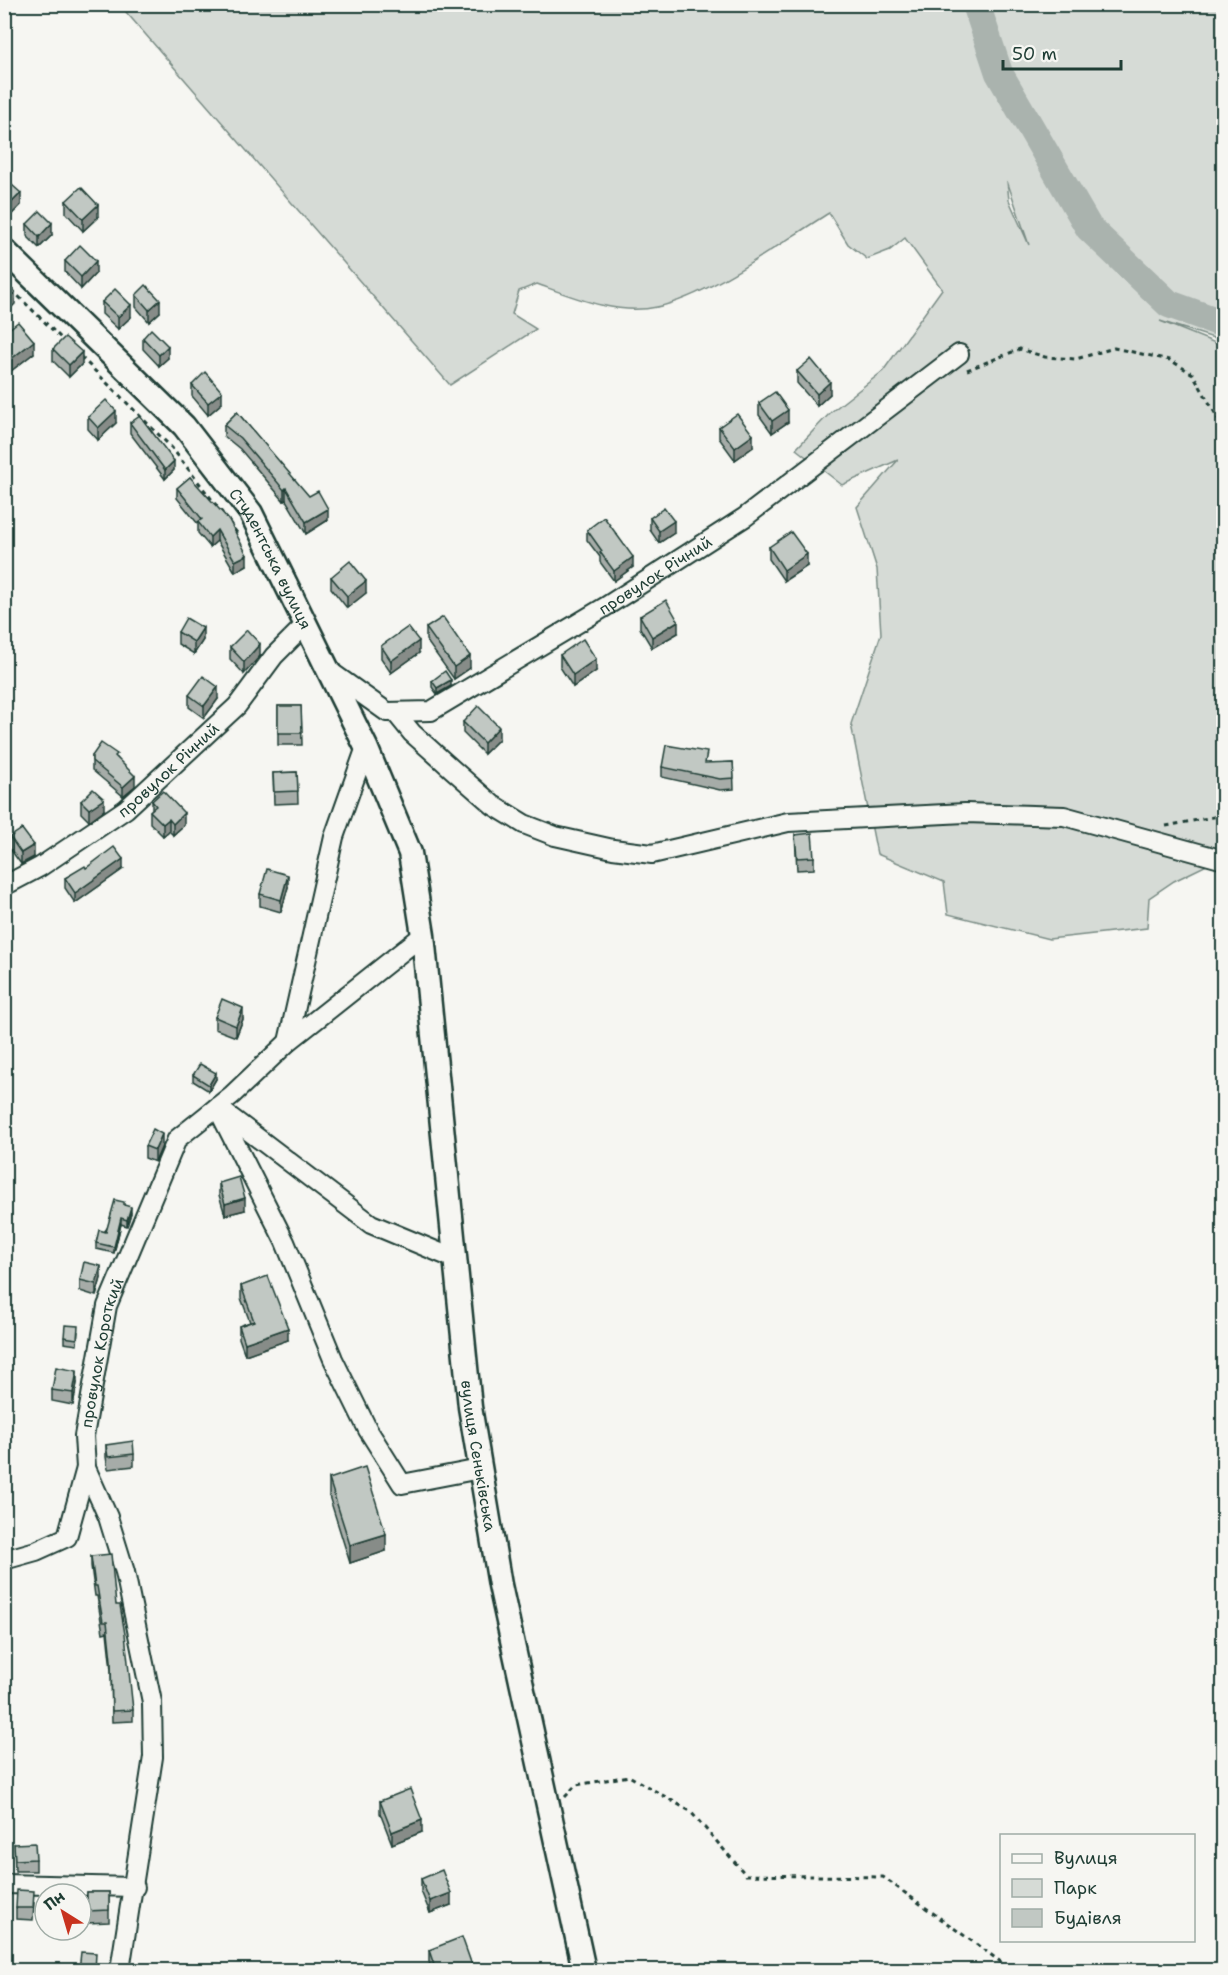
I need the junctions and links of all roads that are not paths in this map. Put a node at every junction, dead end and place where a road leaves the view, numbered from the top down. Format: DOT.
graph roads {
  1 [pos="4,250"];
  2 [pos="959,354"];
  3 [pos="306,624"];
  4 [pos="331,672"];
  5 [pos="394,712"];
  6 [pos="366,747"];
  7 [pos="1224,861"];
  8 [pos="4,886"];
  9 [pos="423,935"];
  10 [pos="288,1042"];
  11 [pos="217,1107"];
  12 [pos="455,1259"];
  13 [pos="86,1468"];
  14 [pos="480,1469"];
  15 [pos="4,1560"];
  16 [pos="4,1884"];
  17 [pos="135,1887"];
  18 [pos="120,1971"];
  19 [pos="584,1971"];
  1 -- 3 [label="main road, Студентська вулиця"];
  2 -- 5 [label="street, провулок Рiчний"];
  3 -- 4 [label="main road, Студентська вулиця"];
  3 -- 8 [label="street, провулок Річний"];
  4 -- 5 [label="street, провулок Рiчний"];
  4 -- 6 [label="main road, Студентська вулиця"];
  5 -- 7 [label="street"];
  6 -- 9 [label="main road, Студентська вулиця"];
  6 -- 10 [label="street"];
  9 -- 10 [label="street, провулок Короткий"];
  9 -- 12 [label="main road, вулиця Сенькiвська"];
  10 -- 11 [label="street, провулок Короткий"];
  11 -- 12 [label="street"];
  11 -- 13 [label="street, провулок Короткий"];
  11 -- 14 [label="street"];
  12 -- 14 [label="main road, вулиця Сенькiвська"];
  13 -- 15 [label="street"];
  13 -- 17 [label="street, провулок Короткий"];
  14 -- 19 [label="main road, вулиця Сенькiвська"];
  16 -- 17 [label="street"];
  17 -- 18 [label="street, провулок Короткий"];
}
